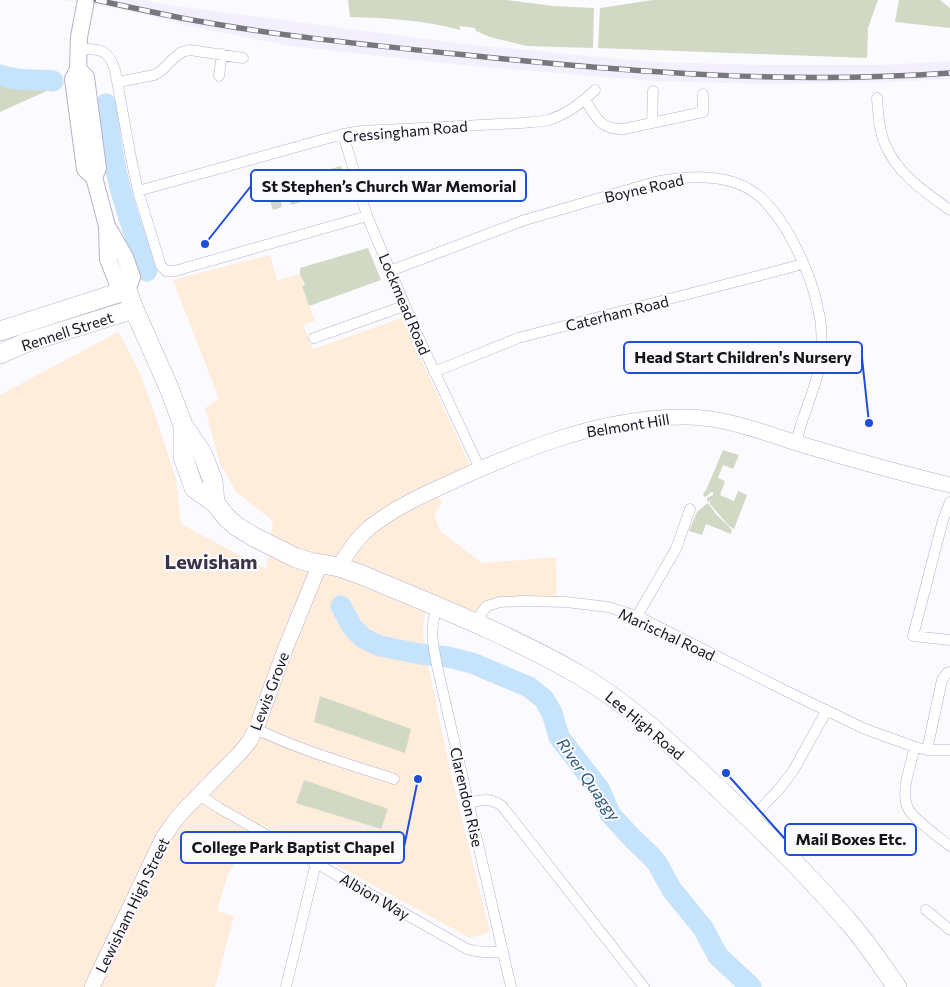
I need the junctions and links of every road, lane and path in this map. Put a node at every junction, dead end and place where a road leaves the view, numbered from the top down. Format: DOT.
graph roads {
  1 [pos="86,0"];
  2 [pos="78,49"];
  3 [pos="222,54"];
  4 [pos="243,58"];
  5 [pos="219,76"];
  6 [pos="118,82"];
  7 [pos="595,90"];
  8 [pos="653,91"];
  9 [pos="703,94"];
  10 [pos="877,98"];
  11 [pos="585,100"];
  12 [pos="652,123"];
  13 [pos="343,134"];
  14 [pos="138,191"];
  15 [pos="950,210"];
  16 [pos="368,216"];
  17 [pos="803,264"];
  18 [pos="390,271"];
  19 [pos="127,290"];
  20 [pos="404,306"];
  21 [pos="134,310"];
  22 [pos="0,331"];
  23 [pos="314,338"];
  24 [pos="0,354"];
  25 [pos="434,372"];
  26 [pos="796,442"];
  27 [pos="480,469"];
  28 [pos="950,485"];
  29 [pos="950,502"];
  30 [pos="690,509"];
  31 [pos="330,566"];
  32 [pos="437,608"];
  33 [pos="637,616"];
  34 [pos="476,624"];
  35 [pos="950,640"];
  36 [pos="950,672"];
  37 [pos="827,710"];
  38 [pos="256,729"];
  39 [pos="915,747"];
  40 [pos="927,750"];
  41 [pos="950,750"];
  42 [pos="394,779"];
  43 [pos="198,795"];
  44 [pos="468,803"];
  45 [pos="751,819"];
  46 [pos="172,824"];
  47 [pos="950,846"];
  48 [pos="316,862"];
  49 [pos="926,910"];
  50 [pos="950,930"];
  51 [pos="503,951"];
  52 [pos="92,987"];
  53 [pos="286,987"];
  54 [pos="511,987"];
  55 [pos="644,987"];
  56 [pos="897,987"];
  1 -- 2 [label="main road"];
  2 -- 6 [label="street"];
  2 -- 19 [label="main road"];
  3 -- 4 [label="street"];
  3 -- 5 [label="street"];
  3 -- 6 [label="street"];
  6 -- 14 [label="street"];
  7 -- 11 [label="street, Cressingham Road"];
  8 -- 12 [label="street"];
  9 -- 12 [label="street"];
  10 -- 15 [label="street"];
  11 -- 12 [label="street"];
  11 -- 13 [label="street, Cressingham Road"];
  13 -- 14 [label="street, Cressingham Road"];
  13 -- 16 [label="street, Lockmead Road"];
  14 -- 16 [label="street"];
  16 -- 18 [label="street, Lockmead Road"];
  17 -- 18 [label="street, Boyne Road"];
  17 -- 25 [label="street, Caterham Road"];
  17 -- 26 [label="street, Boyne Road"];
  18 -- 20 [label="street, Lockmead Road"];
  19 -- 21 [label="highway"];
  19 -- 22 [label="highway, Rennell Street"];
  20 -- 23 [label="street"];
  20 -- 25 [label="street, Lockmead Road"];
  21 -- 24 [label="highway, Rennell Street"];
  21 -- 31 [label="highway"];
  25 -- 27 [label="street, Lockmead Road"];
  26 -- 27 [label="main road, Belmont Hill"];
  26 -- 28 [label="main road, Belmont Hill"];
  27 -- 31 [label="main road, Belmont Hill"];
  29 -- 35 [label="street"];
  30 -- 33 [label="street"];
  31 -- 32 [label="highway, Lee High Road"];
  31 -- 38 [label="main road, Lewis Grove"];
  32 -- 34 [label="highway, Lee High Road"];
  32 -- 44 [label="street, Clarendon Rise"];
  33 -- 34 [label="street, Marischal Road"];
  33 -- 37 [label="street, Marischal Road"];
  34 -- 45 [label="highway, Lee High Road"];
  36 -- 40 [label="street"];
  37 -- 39 [label="street, Marischal Road"];
  37 -- 45 [label="street"];
  38 -- 42 [label="street"];
  38 -- 43 [label="main road, Lewis Grove"];
  39 -- 40 [label="street, Marischal Road"];
  39 -- 47 [label="street"];
  40 -- 41 [label="street, Marischal Road"];
  43 -- 46 [label="main road, Lewis Grove"];
  43 -- 48 [label="street, Albion Way"];
  44 -- 51 [label="street, Clarendon Rise"];
  44 -- 55 [label="street"];
  45 -- 56 [label="highway, Lee High Road"];
  46 -- 52 [label="main road, Lewisham High Street"];
  48 -- 51 [label="street, Albion Way"];
  48 -- 53 [label="street"];
  49 -- 50 [label="street"];
  51 -- 54 [label="street, Clarendon Rise"];
}
